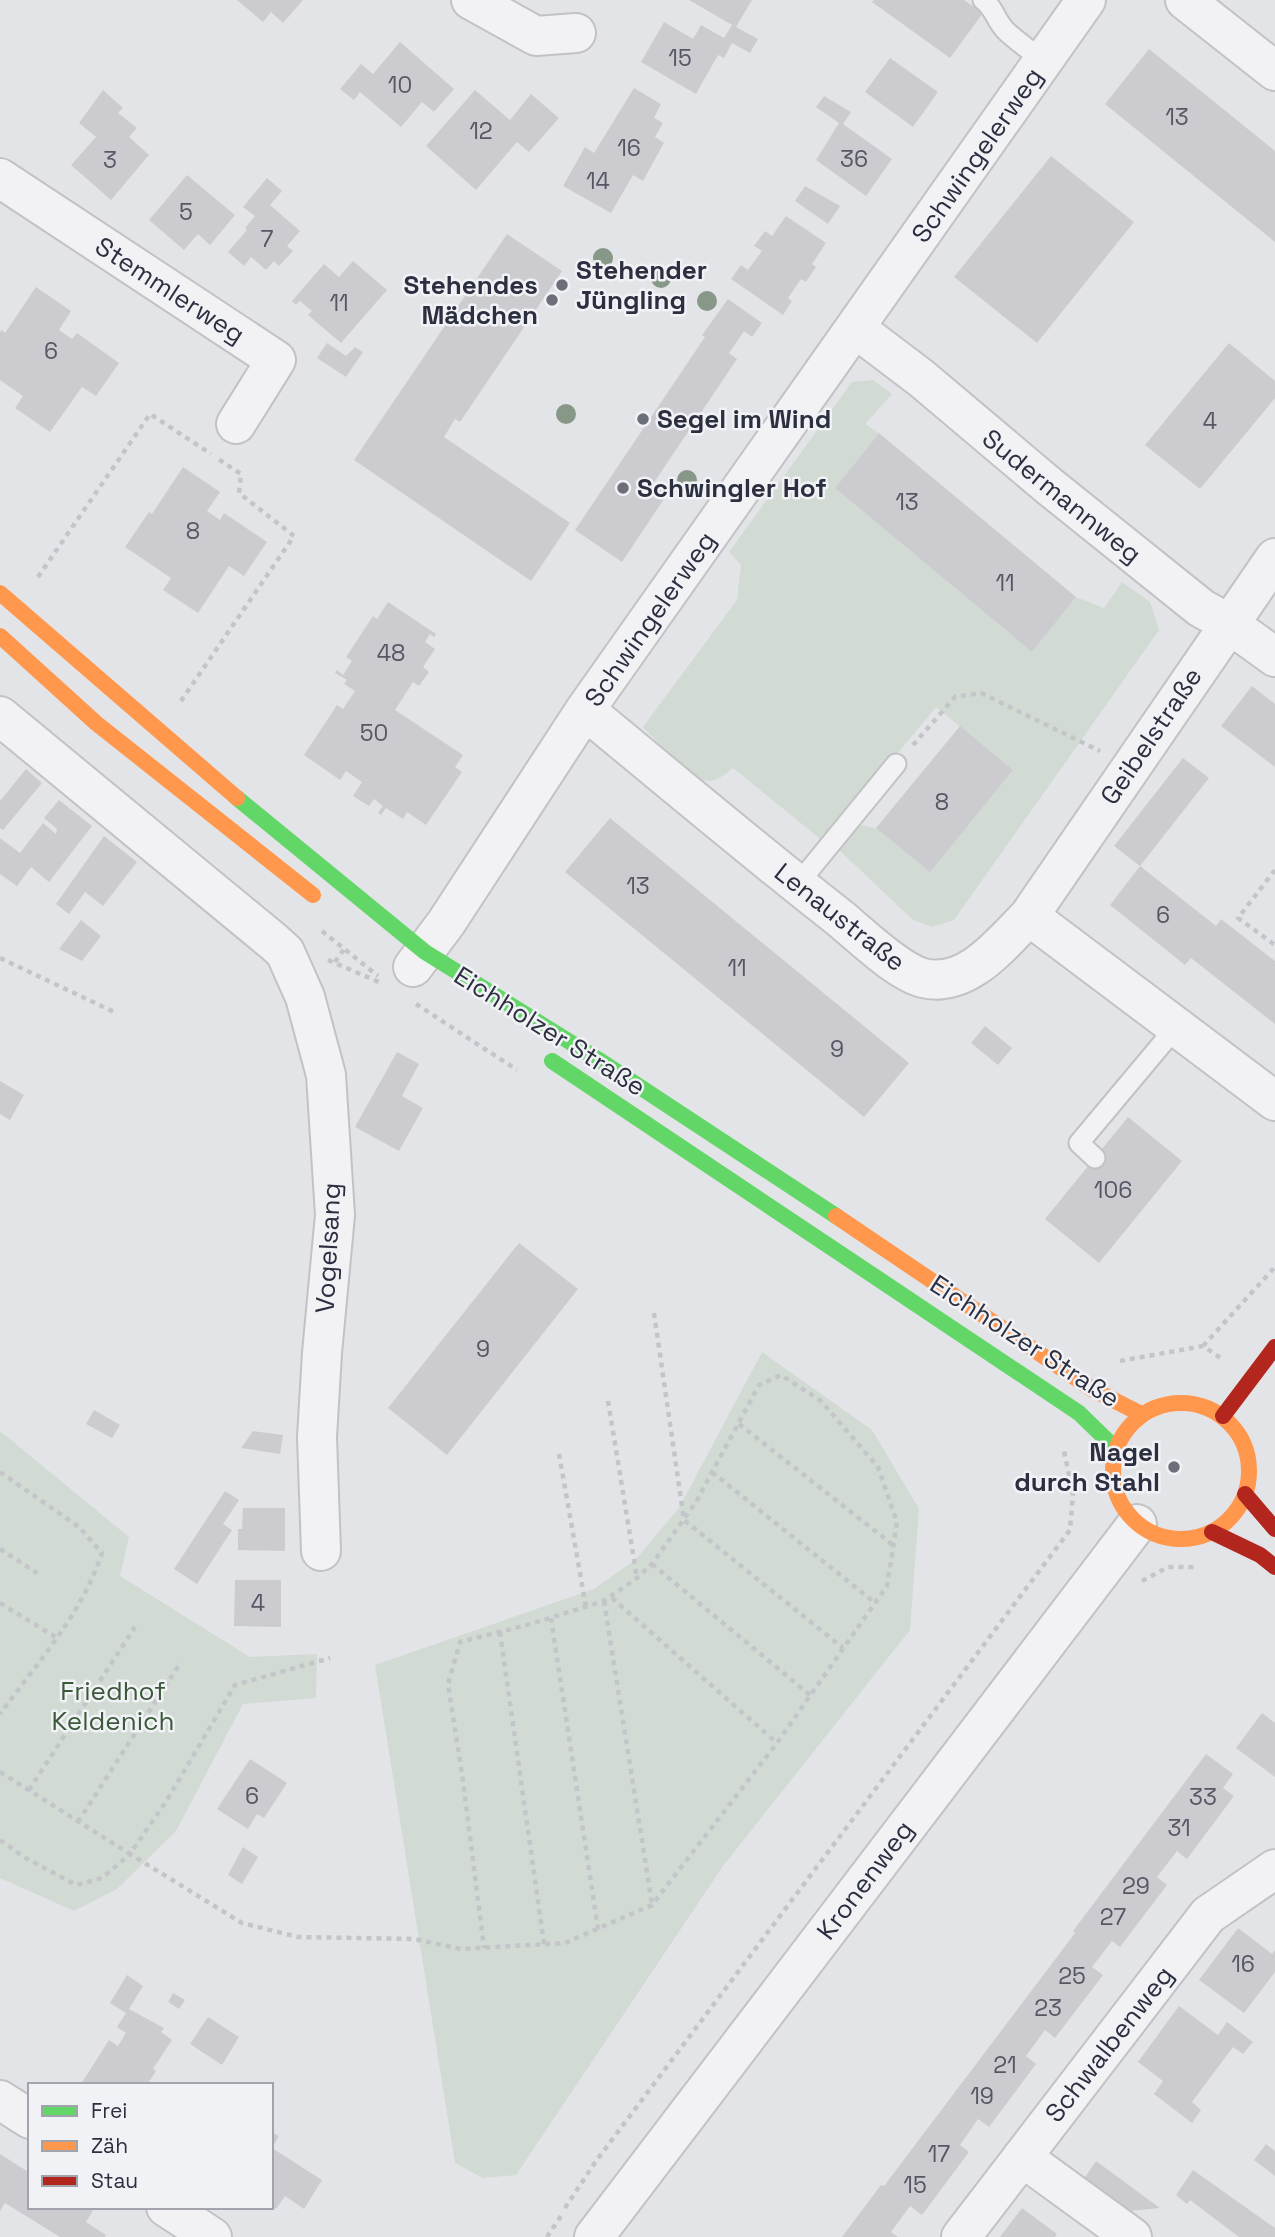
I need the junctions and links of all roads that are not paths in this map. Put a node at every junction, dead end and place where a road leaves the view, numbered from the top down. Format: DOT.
graph roads {
  1 [pos="471,0"];
  2 [pos="983,0"];
  3 [pos="1086,0"];
  4 [pos="1185,0"];
  5 [pos="576,33"];
  6 [pos="1043,61"];
  7 [pos="1275,71"];
  8 [pos="0,178"];
  9 [pos="855,328"];
  10 [pos="236,424"];
  11 [pos="1275,558"];
  12 [pos="0,593"];
  13 [pos="1228,623"];
  14 [pos="0,636"];
  15 [pos="1275,657"];
  16 [pos="585,709"];
  17 [pos="0,716"];
  18 [pos="896,764"];
  19 [pos="797,885"];
  20 [pos="325,905"];
  21 [pos="1028,916"];
  22 [pos="409,967"];
  23 [pos="1177,1026"];
  24 [pos="541,1054"];
  25 [pos="1275,1101"];
  26 [pos="1095,1158"];
  27 [pos="1275,1347"];
  28 [pos="1141,1414"];
  29 [pos="1223,1416"];
  30 [pos="1115,1448"];
  31 [pos="1245,1494"];
  32 [pos="1137,1524"];
  33 [pos="1275,1529"];
  34 [pos="1212,1532"];
  35 [pos="321,1550"];
  36 [pos="1275,1567"];
  37 [pos="1275,1869"];
  38 [pos="0,2100"];
  39 [pos="28,2118"];
  40 [pos="1022,2157"];
  41 [pos="169,2209"];
  42 [pos="212,2237"];
  43 [pos="594,2237"];
  44 [pos="961,2237"];
  45 [pos="1132,2237"];
  1 -- 5 [label="street"];
  2 -- 6 [label="lane"];
  3 -- 6 [label="street, Schwingelerweg"];
  4 -- 7 [label="street"];
  6 -- 9 [label="street, Schwingelerweg"];
  8 -- 10 [label="street, Stemmlerweg"];
  9 -- 13 [label="street, Sudermannweg"];
  9 -- 16 [label="street, Schwingelerweg"];
  11 -- 13 [label="street, Geibelstraße"];
  12 -- 22 [label="main road, Eichholzer Straße"];
  13 -- 15 [label="street, Sudermannweg"];
  13 -- 21 [label="street, Geibelstraße"];
  14 -- 20 [label="main road"];
  16 -- 19 [label="street, Lenaustraße"];
  16 -- 22 [label="street, Schwingelerweg"];
  17 -- 35 [label="street, Vogelsang"];
  18 -- 19 [label="lane"];
  19 -- 21 [label="street, Lenaustraße"];
  21 -- 23 [label="street"];
  22 -- 28 [label="main road, Eichholzer Straße"];
  23 -- 25 [label="street"];
  23 -- 26 [label="lane"];
  24 -- 30 [label="main road, Eichholzer Straße"];
  27 -- 29 [label="main road"];
  28 -- 29 [label="main road, Eichholzer Straße"];
  28 -- 30 [label="main road, Eichholzer Straße"];
  29 -- 31 [label="main road"];
  30 -- 32 [label="main road, Eichholzer Straße"];
  31 -- 33 [label="main road"];
  31 -- 34 [label="main road"];
  32 -- 34 [label="main road"];
  32 -- 43 [label="street, Kronenweg"];
  34 -- 36 [label="main road"];
  37 -- 40 [label="street, Schwalbenweg"];
  38 -- 39 [label="street"];
  40 -- 44 [label="street, Schwalbenweg"];
  40 -- 45 [label="street"];
  41 -- 42 [label="street"];
}
